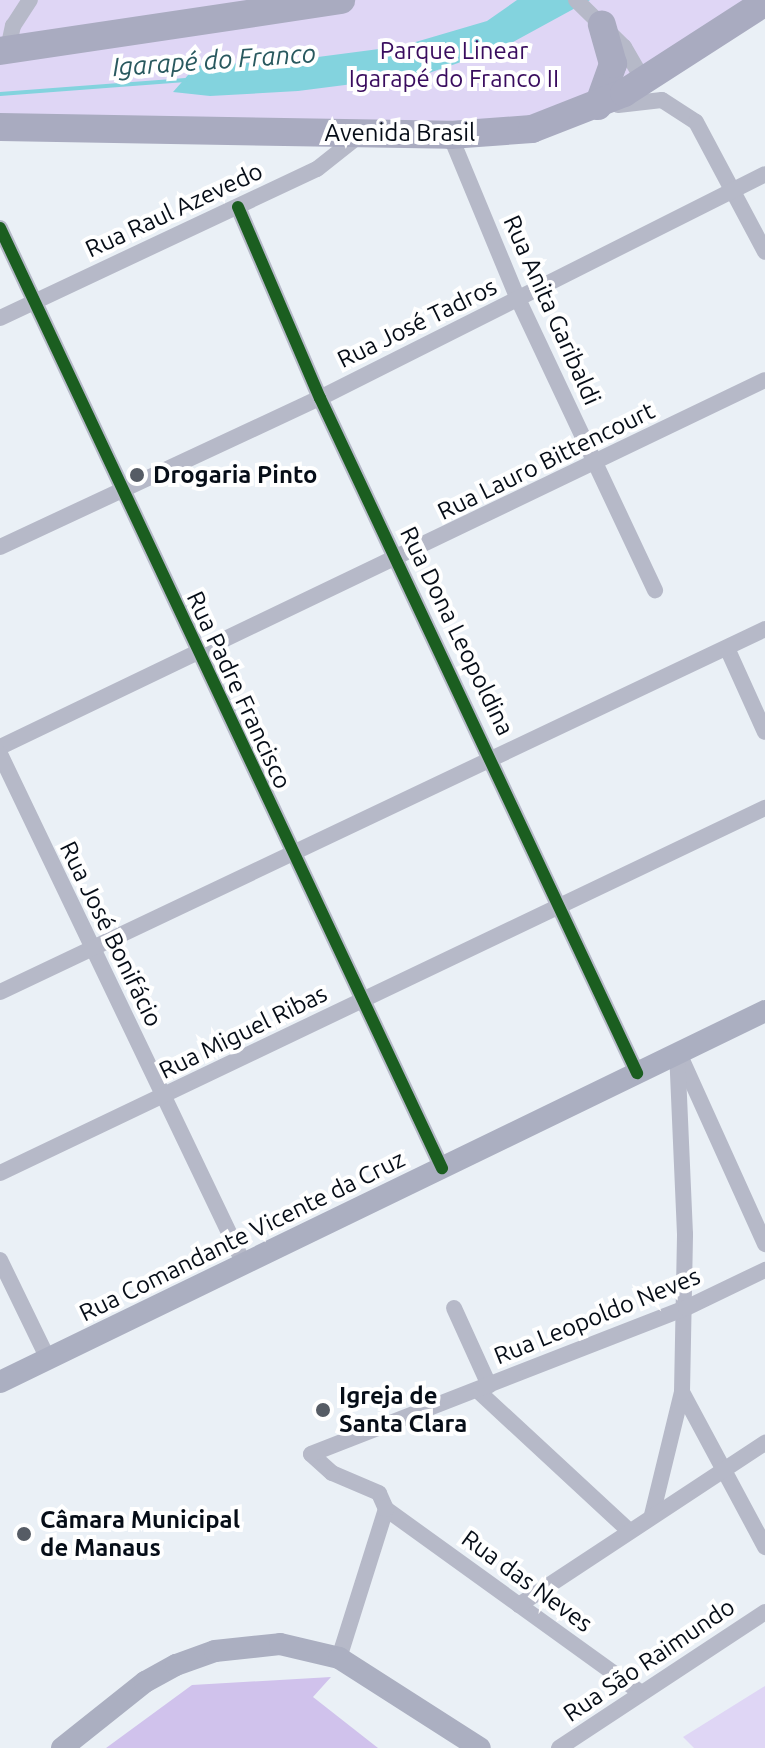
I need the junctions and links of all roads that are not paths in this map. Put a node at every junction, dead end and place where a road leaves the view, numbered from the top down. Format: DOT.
graph roads {
  1 [pos="30,0"];
  2 [pos="341,0"];
  3 [pos="576,0"];
  4 [pos="765,2"];
  5 [pos="599,22"];
  6 [pos="4,50"];
  7 [pos="644,81"];
  8 [pos="598,106"];
  9 [pos="570,118"];
  10 [pos="0,127"];
  11 [pos="361,134"];
  12 [pos="450,135"];
  13 [pos="765,174"];
  14 [pos="734,191"];
  15 [pos="238,207"];
  16 [pos="0,228"];
  17 [pos="765,252"];
  18 [pos="518,299"];
  19 [pos="33,302"];
  20 [pos="0,318"];
  21 [pos="765,380"];
  22 [pos="320,398"];
  23 [pos="594,462"];
  24 [pos="121,490"];
  25 [pos="0,547"];
  26 [pos="399,559"];
  27 [pos="655,590"];
  28 [pos="765,629"];
  29 [pos="727,648"];
  30 [pos="199,655"];
  31 [pos="765,732"];
  32 [pos="0,747"];
  33 [pos="0,754"];
  34 [pos="494,759"];
  35 [pos="765,808"];
  36 [pos="292,854"];
  37 [pos="562,907"];
  38 [pos="90,950"];
  39 [pos="0,992"];
  40 [pos="362,1001"];
  41 [pos="764,1014"];
  42 [pos="678,1053"];
  43 [pos="637,1073"];
  44 [pos="163,1098"];
  45 [pos="442,1168"];
  46 [pos="0,1173"];
  47 [pos="765,1244"];
  48 [pos="0,1260"];
  49 [pos="244,1264"];
  50 [pos="765,1270"];
  51 [pos="454,1308"];
  52 [pos="686,1308"];
  53 [pos="48,1359"];
  54 [pos="0,1382"];
  55 [pos="483,1387"];
  56 [pos="682,1392"];
  57 [pos="765,1443"];
  58 [pos="311,1454"];
  59 [pos="725,1471"];
  60 [pos="386,1509"];
  61 [pos="652,1515"];
  62 [pos="628,1530"];
  63 [pos="765,1547"];
  64 [pos="519,1605"];
  65 [pos="765,1612"];
  66 [pos="339,1658"];
  67 [pos="640,1692"];
  68 [pos="62,1748"];
  69 [pos="480,1748"];
  70 [pos="559,1748"];
  1 -- 6 [label="street"];
  2 -- 6 [label="highway"];
  3 -- 5 [label="street"];
  4 -- 7 [label="highway, Avenida Brasil"];
  5 -- 7 [label="street"];
  5 -- 8 [label="highway"];
  7 -- 8 [label="highway, Avenida Brasil"];
  8 -- 9 [label="highway, Avenida Brasil"];
  9 -- 12 [label="highway, Avenida Brasil"];
  9 -- 14 [label="street"];
  10 -- 11 [label="highway, Avenida Brasil"];
  11 -- 12 [label="highway, Avenida Brasil"];
  11 -- 15 [label="street, Rua Raul Azevedo"];
  12 -- 18 [label="street, Rua Anita Garibaldi"];
  13 -- 14 [label="street, Rua José Tadros"];
  14 -- 17 [label="street"];
  14 -- 18 [label="street, Rua José Tadros"];
  15 -- 19 [label="street, Rua Raul Azevedo"];
  15 -- 22 [label="street, Rua Dona Leopoldina"];
  16 -- 19 [label="street, Rua Padre Francisco"];
  18 -- 22 [label="street, Rua José Tadros"];
  18 -- 23 [label="street, Rua Anita Garibaldi"];
  19 -- 20 [label="street, Rua Raul Azevedo"];
  19 -- 24 [label="street, Rua Padre Francisco"];
  21 -- 23 [label="street, Rua Lauro Bittencourt"];
  22 -- 24 [label="street, Rua José Tadros"];
  22 -- 26 [label="street, Rua Dona Leopoldina"];
  23 -- 26 [label="street, Rua Lauro Bittencourt"];
  23 -- 27 [label="street, Rua Anita Garibaldi"];
  24 -- 25 [label="street, Rua José Tadros"];
  24 -- 30 [label="street, Rua Padre Francisco"];
  26 -- 30 [label="street, Rua Lauro Bittencourt"];
  26 -- 34 [label="street, Rua Dona Leopoldina"];
  28 -- 29 [label="street"];
  29 -- 31 [label="street"];
  29 -- 34 [label="street"];
  30 -- 32 [label="street, Rua Lauro Bittencourt"];
  30 -- 36 [label="street, Rua Padre Francisco"];
  33 -- 38 [label="street, Rua José Bonifácio"];
  34 -- 36 [label="street"];
  34 -- 37 [label="street, Rua Dona Leopoldina"];
  35 -- 37 [label="street, Rua Miguel Ribas"];
  36 -- 38 [label="street"];
  36 -- 40 [label="street, Rua Padre Francisco"];
  37 -- 40 [label="street, Rua Miguel Ribas"];
  37 -- 43 [label="street, Rua Dona Leopoldina"];
  38 -- 39 [label="street"];
  38 -- 44 [label="street, Rua José Bonifácio"];
  40 -- 44 [label="street, Rua Miguel Ribas"];
  40 -- 45 [label="street, Rua Padre Francisco"];
  41 -- 42 [label="street, Rua Comandante Vicente da Cruz"];
  42 -- 43 [label="street, Rua Comandante Vicente da Cruz"];
  42 -- 47 [label="street"];
  42 -- 52 [label="street"];
  43 -- 45 [label="street, Rua Comandante Vicente da Cruz"];
  44 -- 46 [label="street, Rua Miguel Ribas"];
  44 -- 49 [label="street, Rua José Bonifácio"];
  45 -- 49 [label="street, Rua Comandante Vicente da Cruz"];
  48 -- 53 [label="street"];
  49 -- 53 [label="street, Rua Comandante Vicente da Cruz"];
  50 -- 52 [label="street, Rua Leopoldo Neves"];
  51 -- 55 [label="street"];
  52 -- 55 [label="street, Rua Leopoldo Neves"];
  52 -- 56 [label="street"];
  53 -- 54 [label="street, Rua Comandante Vicente da Cruz"];
  55 -- 58 [label="street, Rua Leopoldo Neves"];
  55 -- 62 [label="street"];
  56 -- 59 [label="street"];
  56 -- 61 [label="street"];
  57 -- 59 [label="street"];
  58 -- 60 [label="street, Rua das Neves"];
  59 -- 61 [label="street"];
  59 -- 63 [label="street"];
  60 -- 64 [label="street, Rua das Neves"];
  60 -- 66 [label="street"];
  61 -- 62 [label="street"];
  62 -- 64 [label="street"];
  64 -- 67 [label="street, Rua das Neves"];
  65 -- 67 [label="street, Rua São Raimundo"];
  66 -- 68 [label="street"];
  66 -- 69 [label="street"];
  67 -- 70 [label="street, Rua São Raimundo"];
}
